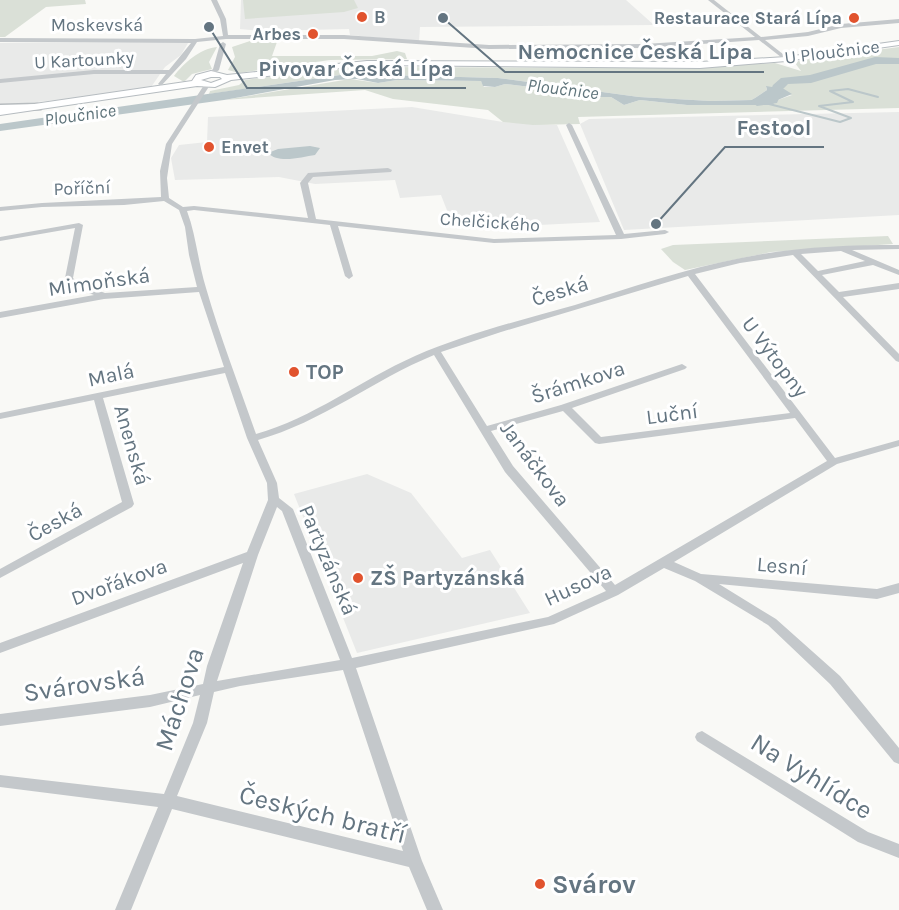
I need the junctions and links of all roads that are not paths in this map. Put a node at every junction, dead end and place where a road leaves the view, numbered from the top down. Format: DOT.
graph roads {
  1 [pos="214,0"];
  2 [pos="711,0"];
  3 [pos="899,21"];
  4 [pos="761,39"];
  5 [pos="0,40"];
  6 [pos="195,41"];
  7 [pos="226,41"];
  8 [pos="899,44"];
  9 [pos="786,59"];
  10 [pos="170,72"];
  11 [pos="212,74"];
  12 [pos="224,76"];
  13 [pos="0,81"];
  14 [pos="197,83"];
  15 [pos="161,84"];
  16 [pos="206,88"];
  17 [pos="37,107"];
  18 [pos="0,110"];
  19 [pos="569,125"];
  20 [pos="388,170"];
  21 [pos="165,199"];
  22 [pos="0,209"];
  23 [pos="182,209"];
  24 [pos="312,219"];
  25 [pos="333,222"];
  26 [pos="665,232"];
  27 [pos="621,237"];
  28 [pos="0,239"];
  29 [pos="842,248"];
  30 [pos="899,248"];
  31 [pos="795,252"];
  32 [pos="874,262"];
  33 [pos="690,273"];
  34 [pos="899,273"];
  35 [pos="816,274"];
  36 [pos="349,276"];
  37 [pos="899,286"];
  38 [pos="202,289"];
  39 [pos="837,295"];
  40 [pos="104,296"];
  41 [pos="0,315"];
  42 [pos="436,351"];
  43 [pos="898,357"];
  44 [pos="682,367"];
  45 [pos="229,369"];
  46 [pos="99,396"];
  47 [pos="565,407"];
  48 [pos="796,415"];
  49 [pos="0,416"];
  50 [pos="484,430"];
  51 [pos="252,438"];
  52 [pos="899,443"];
  53 [pos="832,462"];
  54 [pos="274,500"];
  55 [pos="129,504"];
  56 [pos="252,555"];
  57 [pos="663,562"];
  58 [pos="0,574"];
  59 [pos="699,578"];
  60 [pos="899,588"];
  61 [pos="614,592"];
  62 [pos="0,648"];
  63 [pos="348,664"];
  64 [pos="209,688"];
  65 [pos="0,720"];
  66 [pos="702,737"];
  67 [pos="899,758"];
  68 [pos="0,782"];
  69 [pos="168,801"];
  70 [pos="899,851"];
  71 [pos="414,861"];
  72 [pos="123,910"];
  73 [pos="435,910"];
  1 -- 7 [label="street"];
  2 -- 4 [label="street"];
  3 -- 4 [label="street"];
  4 -- 7 [label="street, Moskevská"];
  4 -- 9 [label="street"];
  5 -- 6 [label="street, Moskevská"];
  6 -- 7 [label="street, Moskevská"];
  6 -- 10 [label="street, U Kartounky"];
  7 -- 11 [label="street"];
  7 -- 12 [label="street"];
  8 -- 9 [label="main road, U Ploučnice"];
  9 -- 12 [label="main road, U Ploučnice"];
  10 -- 13 [label="street, U Kartounky"];
  10 -- 15 [label="street, U Kartounky"];
  11 -- 12 [label="main road, U Ploučnice"];
  11 -- 14 [label="main road"];
  12 -- 16 [label="main road, U Ploučnice"];
  14 -- 16 [label="main road"];
  14 -- 17 [label="main road"];
  16 -- 21 [label="street"];
  17 -- 18 [label="main road"];
  19 -- 27 [label="street"];
  20 -- 24 [label="street"];
  21 -- 22 [label="street, Poříční"];
  21 -- 23 [label="street"];
  23 -- 24 [label="street, Chelčického"];
  23 -- 38 [label="street, Partyzánská"];
  24 -- 25 [label="street, Chelčického"];
  25 -- 27 [label="street, Chelčického"];
  25 -- 36 [label="street"];
  26 -- 27 [label="street, Chelčického"];
  28 -- 40 [label="street"];
  29 -- 30 [label="street, Česká"];
  29 -- 31 [label="street, Česká"];
  29 -- 32 [label="street"];
  31 -- 33 [label="street, Česká"];
  31 -- 35 [label="street"];
  32 -- 34 [label="street"];
  32 -- 35 [label="street"];
  33 -- 42 [label="street, Česká"];
  33 -- 48 [label="street, U Výtopny"];
  35 -- 39 [label="street"];
  37 -- 39 [label="street"];
  38 -- 40 [label="street, Mimoňská"];
  38 -- 45 [label="street, Partyzánská"];
  39 -- 43 [label="street"];
  40 -- 41 [label="street, Mimoňská"];
  42 -- 50 [label="street, Janáčkova"];
  42 -- 51 [label="street, Česká"];
  44 -- 47 [label="street, Šrámkova"];
  45 -- 46 [label="street, Malá"];
  45 -- 51 [label="street, Partyzánská"];
  46 -- 49 [label="street, Malá"];
  46 -- 55 [label="street, Anenská"];
  47 -- 48 [label="street, Luční"];
  47 -- 50 [label="street, Šrámkova"];
  48 -- 53 [label="street, U Výtopny"];
  50 -- 61 [label="street, Janáčkova"];
  51 -- 54 [label="street, Partyzánská"];
  52 -- 53 [label="street, Husova"];
  53 -- 57 [label="street, Husova"];
  54 -- 56 [label="street, Máchova"];
  54 -- 63 [label="street, Partyzánská"];
  55 -- 58 [label="street, Česká"];
  56 -- 62 [label="street, Dvořákova"];
  56 -- 64 [label="street, Máchova"];
  57 -- 59 [label="street, Lesní"];
  57 -- 61 [label="street, Husova"];
  59 -- 60 [label="street, Lesní"];
  59 -- 67 [label="street"];
  61 -- 63 [label="street, Husova"];
  63 -- 64 [label="street, Husova"];
  63 -- 71 [label="street, Partyzánská"];
  64 -- 65 [label="street, Svárovská"];
  64 -- 69 [label="street, Máchova"];
  66 -- 70 [label="street, Na Vyhlídce"];
  68 -- 69 [label="street, Českých bratří"];
  69 -- 71 [label="street, Českých bratří"];
  69 -- 72 [label="street, Máchova"];
  71 -- 73 [label="street, Českých bratří"];
}
